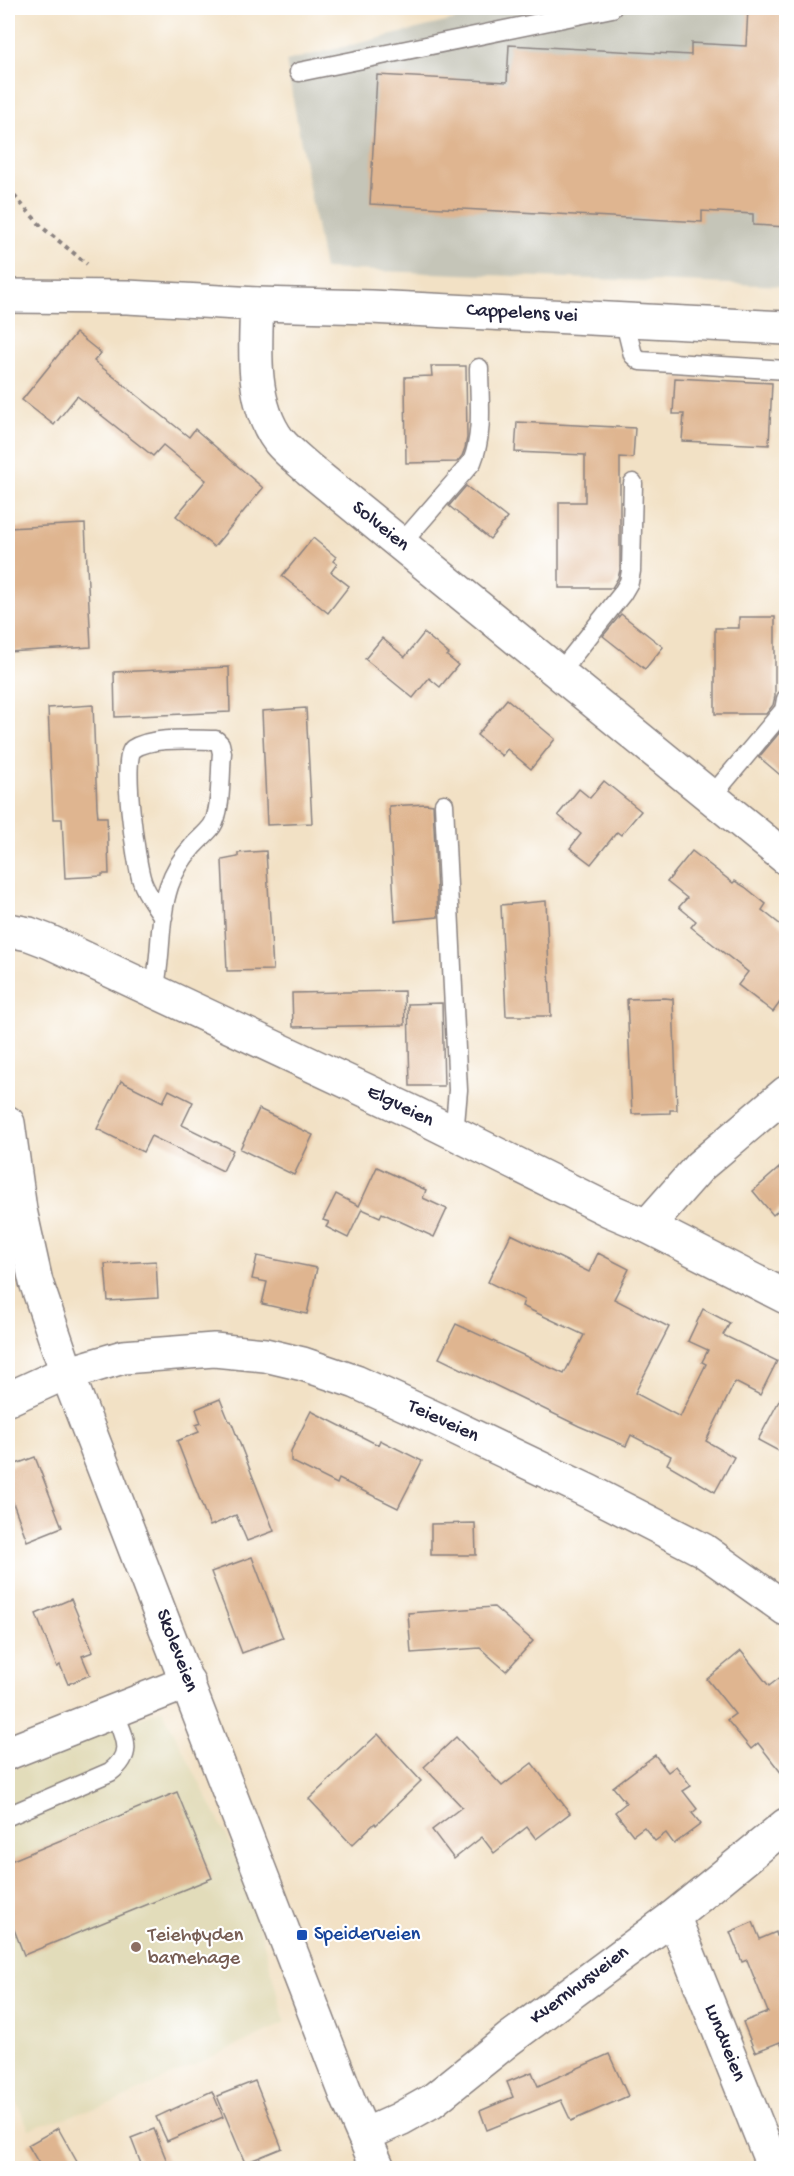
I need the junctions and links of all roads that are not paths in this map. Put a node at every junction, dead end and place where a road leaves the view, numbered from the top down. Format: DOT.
graph roads {
  1 [pos="612,8"];
  2 [pos="299,72"];
  3 [pos="8,296"];
  4 [pos="257,304"];
  5 [pos="624,319"];
  6 [pos="786,328"];
  7 [pos="479,368"];
  8 [pos="786,370"];
  9 [pos="633,483"];
  10 [pos="401,544"];
  11 [pos="560,672"];
  12 [pos="786,699"];
  13 [pos="711,797"];
  14 [pos="444,804"];
  15 [pos="786,858"];
  16 [pos="163,916"];
  17 [pos="8,930"];
  18 [pos="154,991"];
  19 [pos="786,1093"];
  20 [pos="8,1123"];
  21 [pos="454,1135"];
  22 [pos="647,1226"];
  23 [pos="786,1297"];
  24 [pos="67,1373"];
  25 [pos="8,1399"];
  26 [pos="786,1609"];
  27 [pos="188,1682"];
  28 [pos="114,1711"];
  29 [pos="8,1754"];
  30 [pos="8,1816"];
  31 [pos="786,1825"];
  32 [pos="672,1918"];
  33 [pos="370,2158"];
  34 [pos="774,2169"];
  1 -- 2 [label="lane"];
  3 -- 4 [label="street"];
  4 -- 5 [label="street, Cappelens vei"];
  4 -- 10 [label="street, Solveien"];
  5 -- 6 [label="street, Cappelens vei"];
  5 -- 8 [label="lane"];
  7 -- 10 [label="lane"];
  9 -- 11 [label="lane"];
  10 -- 11 [label="street, Solveien"];
  11 -- 13 [label="street, Solveien"];
  12 -- 13 [label="lane"];
  13 -- 15 [label="street, Solveien"];
  14 -- 21 [label="lane"];
  16 -- 16 [label="lane"];
  16 -- 18 [label="lane"];
  17 -- 18 [label="street, Elgveien"];
  18 -- 21 [label="street, Elgveien"];
  19 -- 22 [label="street"];
  20 -- 24 [label="street, Skoleveien"];
  21 -- 22 [label="street, Elgveien"];
  22 -- 23 [label="street, Elgveien"];
  24 -- 25 [label="street, Teieveien"];
  24 -- 26 [label="street, Teieveien"];
  24 -- 27 [label="street, Skoleveien"];
  27 -- 28 [label="street"];
  27 -- 33 [label="street, Skoleveien"];
  28 -- 29 [label="street"];
  28 -- 30 [label="lane"];
  31 -- 32 [label="street, Kvernhusveien"];
  32 -- 33 [label="street, Kvernhusveien"];
  32 -- 34 [label="street, Lundveien"];
}
